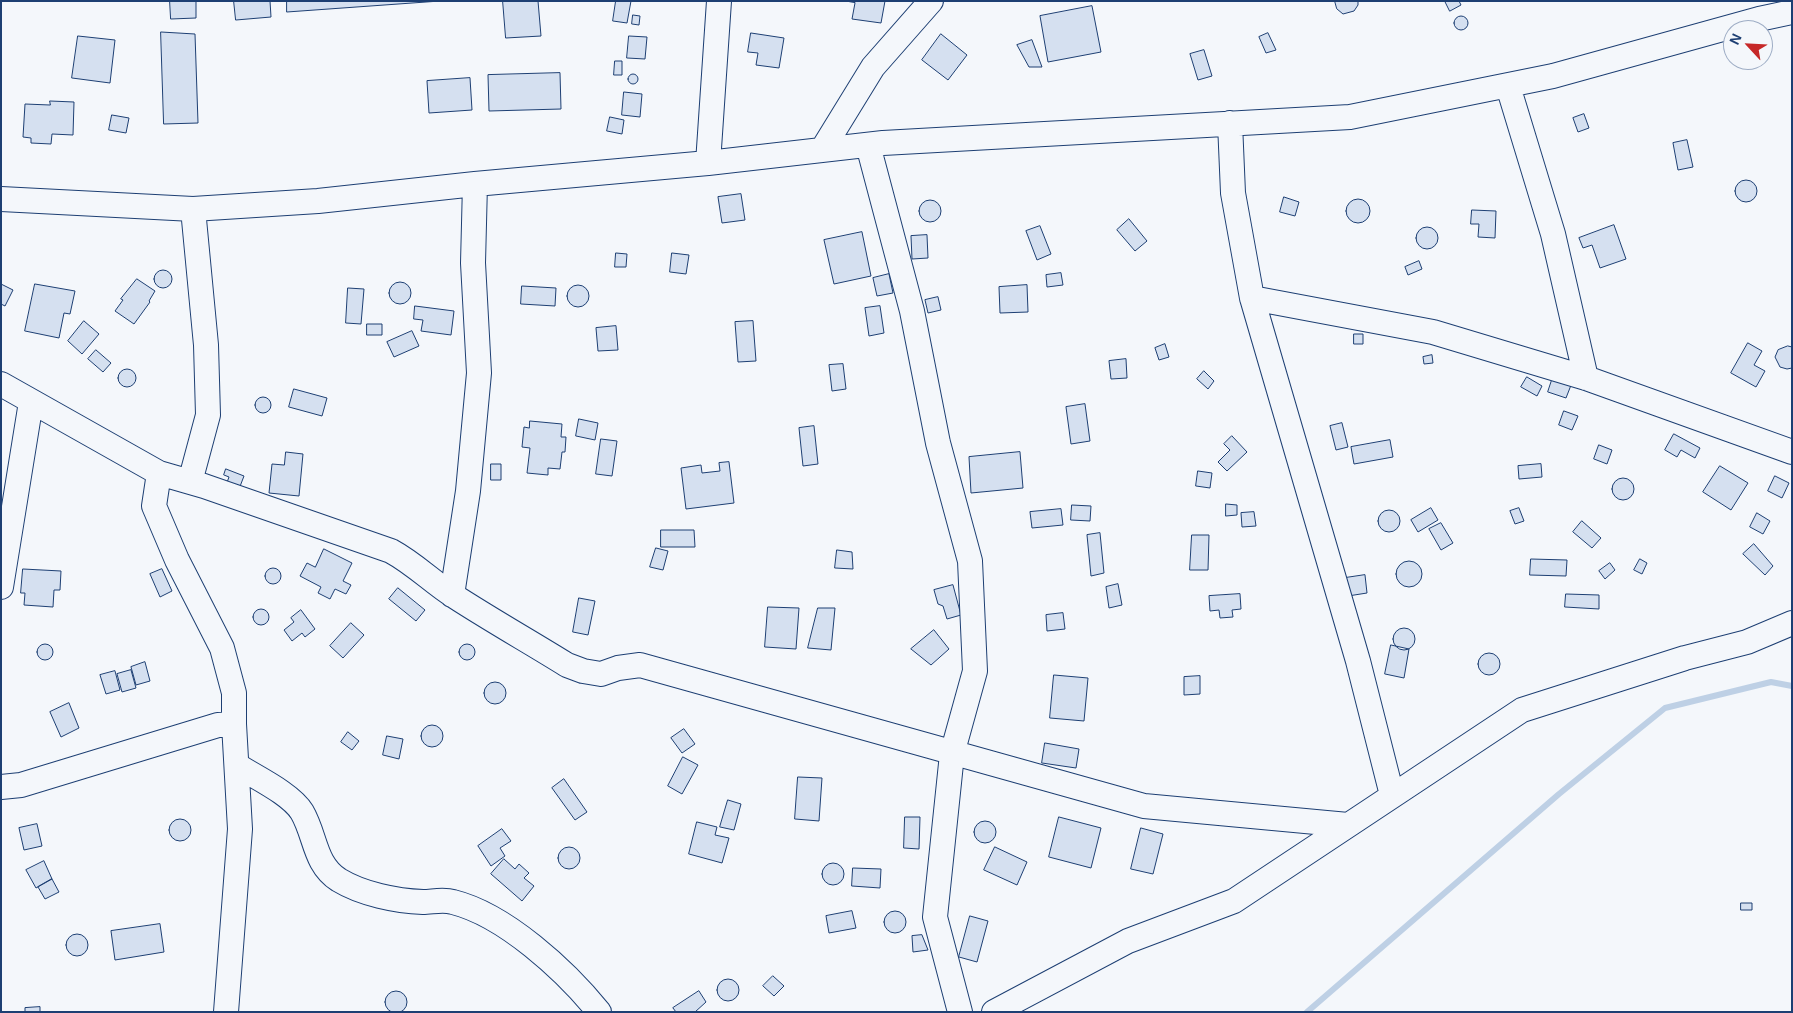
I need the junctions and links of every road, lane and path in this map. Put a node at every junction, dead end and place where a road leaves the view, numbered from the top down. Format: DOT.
graph roads {
  1 [pos="719,1"];
  2 [pos="931,1"];
  3 [pos="1757,10"];
  4 [pos="1792,12"];
  5 [pos="1508,86"];
  6 [pos="1230,123"];
  7 [pos="868,145"];
  8 [pos="822,150"];
  9 [pos="708,163"];
  10 [pos="475,184"];
  11 [pos="1,199"];
  12 [pos="193,209"];
  13 [pos="1252,298"];
  14 [pos="1586,378"];
  15 [pos="1,384"];
  16 [pos="31,402"];
  17 [pos="1792,452"];
  18 [pos="159,473"];
  19 [pos="190,482"];
  20 [pos="1,588"];
  21 [pos="452,595"];
  22 [pos="1792,623"];
  23 [pos="234,724"];
  24 [pos="952,754"];
  25 [pos="238,766"];
  26 [pos="1,787"];
  27 [pos="1392,795"];
  28 [pos="1348,825"];
  29 [pos="226,1012"];
  30 [pos="599,1012"];
  31 [pos="960,1012"];
  32 [pos="994,1012"];
  1 -- 9 [label="street"];
  2 -- 8 [label="street"];
  3 -- 4 [label="street"];
  3 -- 5 [label="street"];
  5 -- 6 [label="street"];
  5 -- 14 [label="street"];
  6 -- 7 [label="street"];
  6 -- 13 [label="street"];
  7 -- 8 [label="street"];
  7 -- 24 [label="street"];
  8 -- 9 [label="street"];
  9 -- 10 [label="street"];
  10 -- 12 [label="street"];
  10 -- 21 [label="street"];
  11 -- 12 [label="street"];
  12 -- 19 [label="street"];
  13 -- 14 [label="street"];
  13 -- 27 [label="street"];
  14 -- 17 [label="street"];
  15 -- 16 [label="street"];
  16 -- 18 [label="street"];
  16 -- 20 [label="street"];
  18 -- 19 [label="street"];
  18 -- 23 [label="street"];
  19 -- 21 [label="street"];
  21 -- 24 [label="street"];
  22 -- 27 [label="street"];
  23 -- 25 [label="street"];
  23 -- 26 [label="street"];
  24 -- 28 [label="street"];
  24 -- 31 [label="street"];
  25 -- 29 [label="street"];
  25 -- 30 [label="street"];
  27 -- 28 [label="street"];
  28 -- 32 [label="street"];
}
